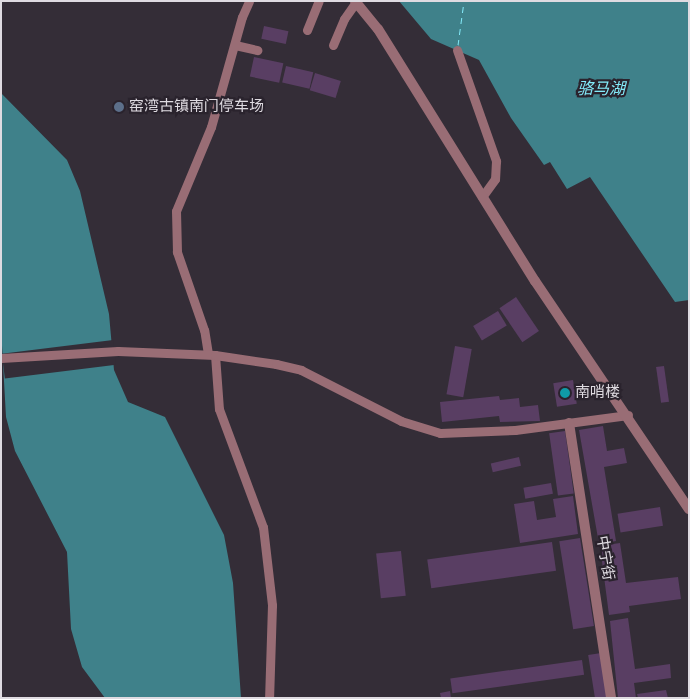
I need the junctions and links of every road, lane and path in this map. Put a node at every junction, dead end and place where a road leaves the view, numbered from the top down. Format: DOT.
graph roads {
  1 [pos="249,1"];
  2 [pos="319,1"];
  3 [pos="356,2"];
  4 [pos="307,30"];
  5 [pos="235,45"];
  6 [pos="333,45"];
  7 [pos="257,50"];
  8 [pos="458,50"];
  9 [pos="482,197"];
  10 [pos="212,355"];
  11 [pos="1,358"];
  12 [pos="628,415"];
  13 [pos="569,423"];
  14 [pos="689,509"];
  15 [pos="269,698"];
  16 [pos="611,698"];
  1 -- 5 [label="lane"];
  2 -- 4 [label="lane"];
  3 -- 6 [label="lane"];
  3 -- 9 [label="street"];
  5 -- 7 [label="lane"];
  5 -- 10 [label="lane"];
  8 -- 9 [label="lane"];
  9 -- 12 [label="street"];
  10 -- 11 [label="lane"];
  10 -- 13 [label="lane"];
  10 -- 15 [label="lane"];
  12 -- 13 [label="lane"];
  12 -- 14 [label="street"];
  13 -- 16 [label="street, 中宁街"];
}
